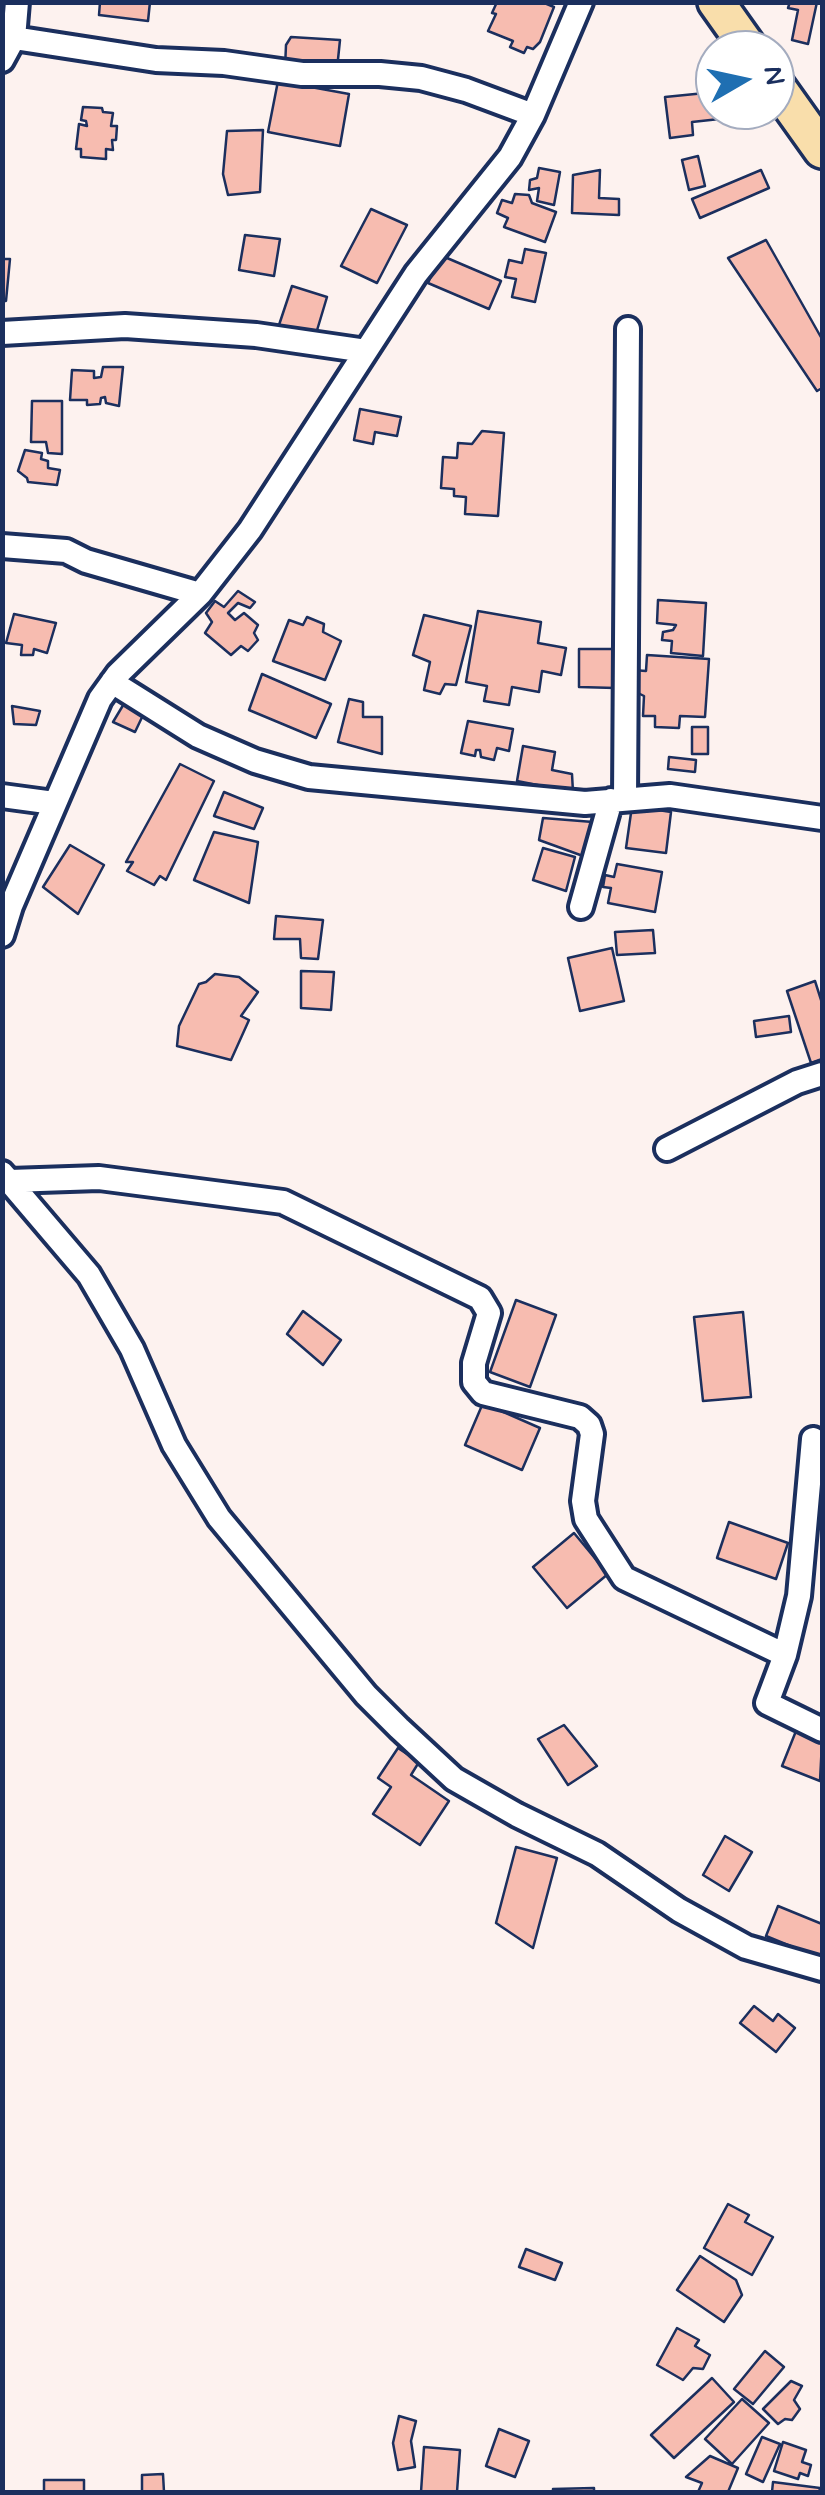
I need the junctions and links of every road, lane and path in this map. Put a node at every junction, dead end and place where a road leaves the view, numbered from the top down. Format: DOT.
graph roads {
  1 [pos="16,2"];
  2 [pos="582,2"];
  3 [pos="716,2"];
  4 [pos="736,30"];
  5 [pos="14,38"];
  6 [pos="2,60"];
  7 [pos="795,112"];
  8 [pos="533,115"];
  9 [pos="822,150"];
  10 [pos="628,328"];
  11 [pos="2,333"];
  12 [pos="366,350"];
  13 [pos="2,546"];
  14 [pos="200,594"];
  15 [pos="112,682"];
  16 [pos="2,796"];
  17 [pos="618,800"];
  18 [pos="54,803"];
  19 [pos="822,818"];
  20 [pos="581,907"];
  21 [pos="2,935"];
  22 [pos="822,1074"];
  23 [pos="667,1149"];
  24 [pos="6,1177"];
  25 [pos="813,1440"];
  26 [pos="811,1595"];
  27 [pos="785,1655"];
  28 [pos="822,1730"];
  29 [pos="822,1968"];
  1 -- 5 [label="street"];
  2 -- 8 [label="street"];
  3 -- 4 [label="main road"];
  5 -- 6 [label="street"];
  5 -- 8 [label="street"];
  7 -- 9 [label="main road"];
  8 -- 12 [label="street"];
  10 -- 17 [label="street"];
  11 -- 12 [label="street"];
  12 -- 14 [label="street"];
  13 -- 14 [label="street"];
  14 -- 15 [label="street"];
  15 -- 17 [label="street"];
  15 -- 18 [label="street"];
  16 -- 18 [label="street"];
  17 -- 19 [label="street"];
  17 -- 20 [label="street"];
  18 -- 21 [label="street"];
  22 -- 23 [label="street"];
  24 -- 27 [label="street"];
  24 -- 29 [label="street"];
  25 -- 26 [label="street"];
  26 -- 27 [label="street"];
  27 -- 28 [label="street"];
}
